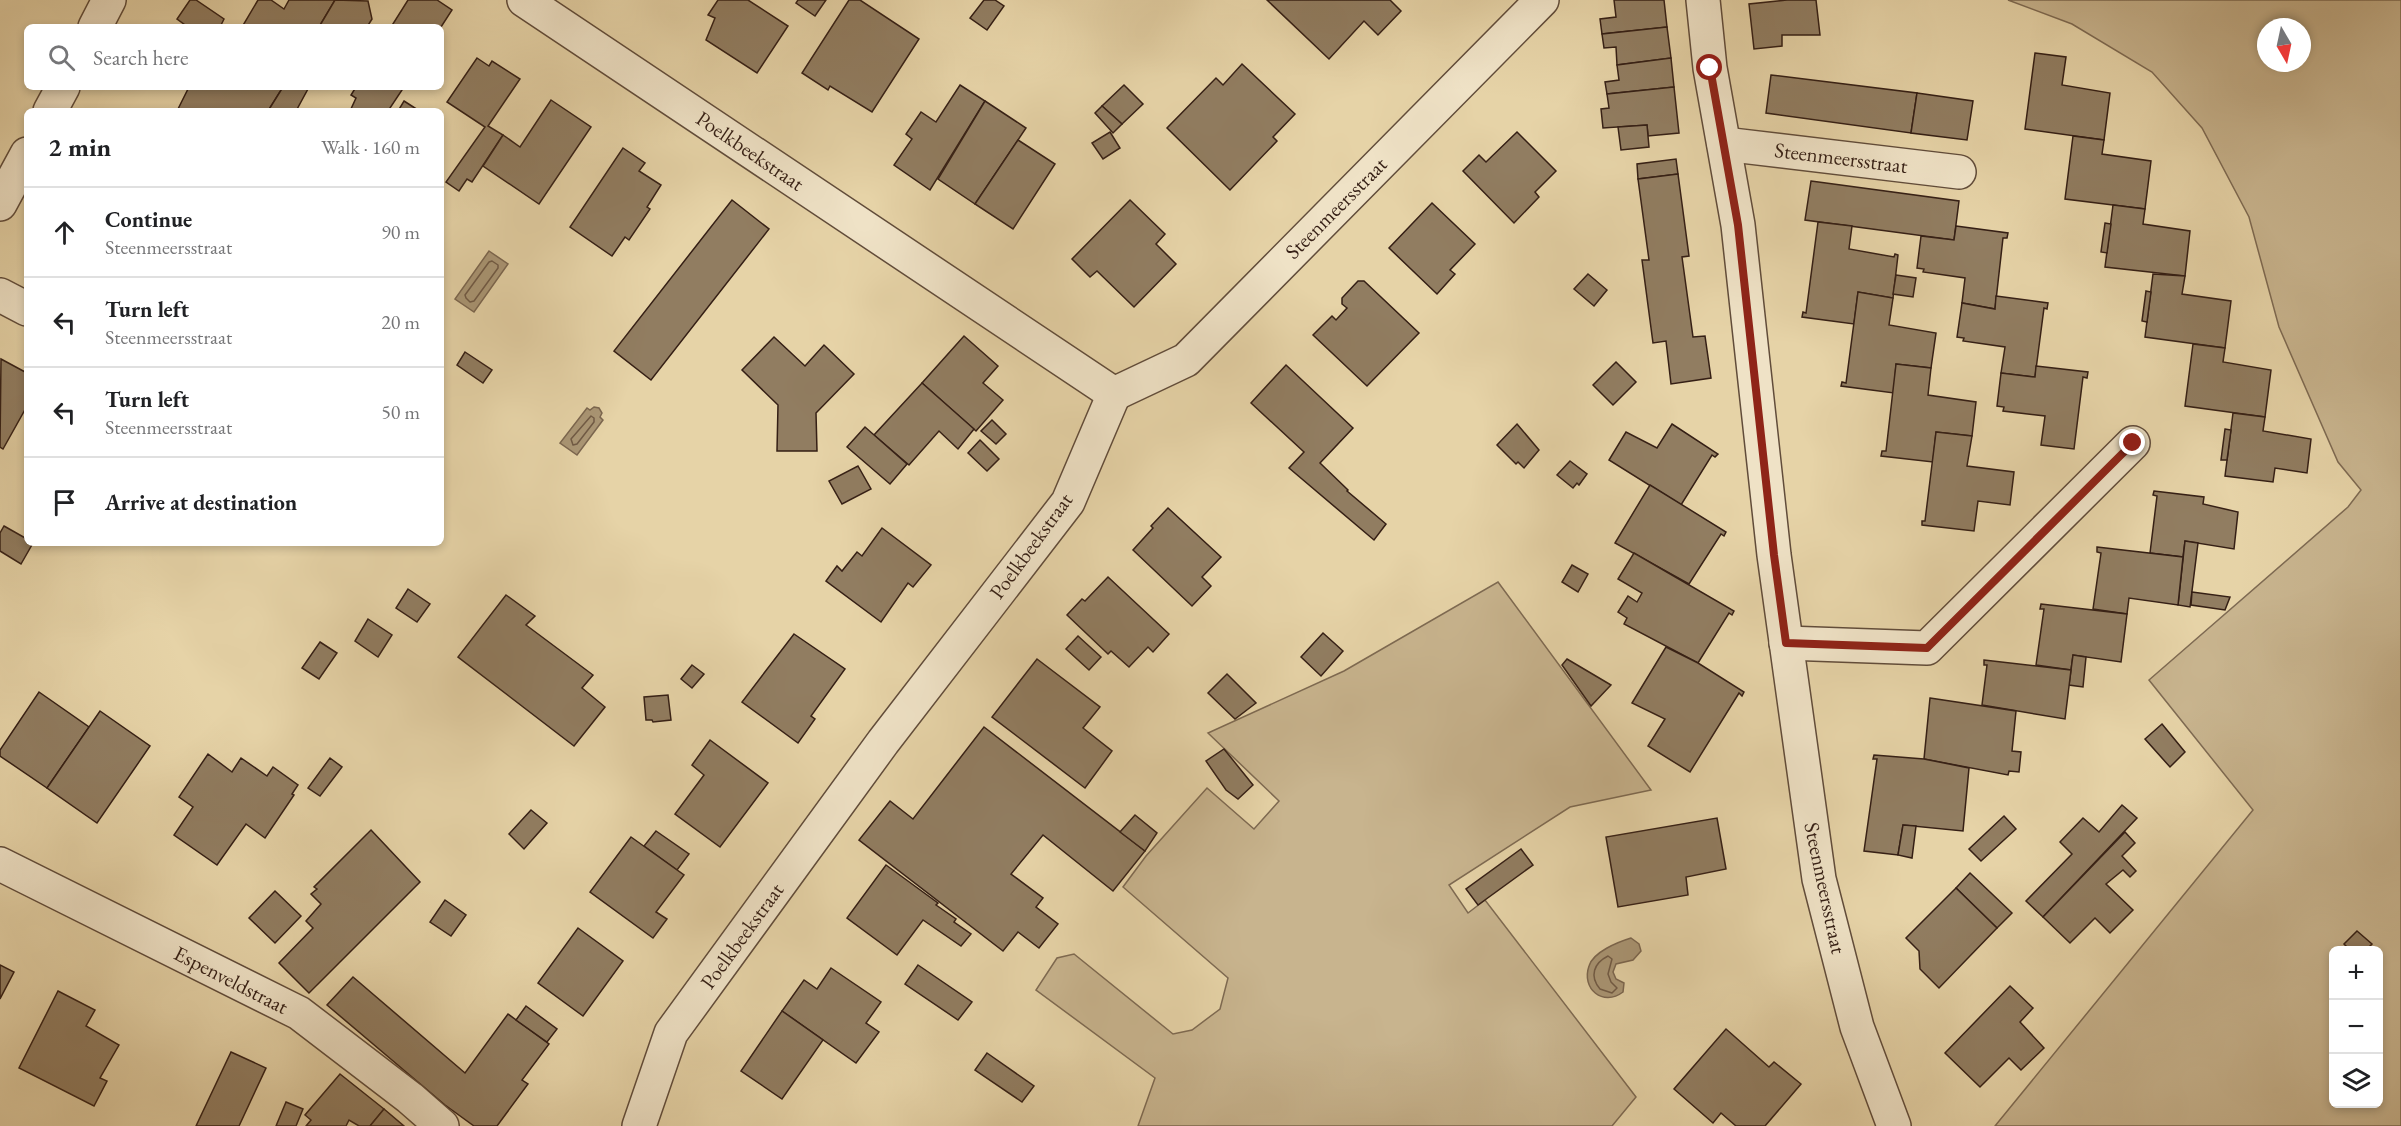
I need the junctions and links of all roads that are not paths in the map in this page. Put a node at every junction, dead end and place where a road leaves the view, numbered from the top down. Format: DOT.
graph roads {
  1 [pos="110,0"];
  2 [pos="524,0"];
  3 [pos="1542,0"];
  4 [pos="1703,0"];
  5 [pos="97,24"];
  6 [pos="61,90"];
  7 [pos="52,108"];
  8 [pos="1724,144"];
  9 [pos="24,160"];
  10 [pos="1959,172"];
  11 [pos="0,204"];
  12 [pos="0,295"];
  13 [pos="24,307"];
  14 [pos="1114,394"];
  15 [pos="2133,443"];
  16 [pos="1786,643"];
  17 [pos="0,864"];
  18 [pos="442,1126"];
  19 [pos="639,1126"];
  20 [pos="1894,1126"];
  1 -- 5 [label="street"];
  2 -- 14 [label="street, Poelkbeekstraat"];
  3 -- 14 [label="street, Steenmeersstraat"];
  4 -- 8 [label="street, Steenmeersstraat"];
  6 -- 7 [label="street"];
  8 -- 10 [label="street, Steenmeersstraat"];
  8 -- 16 [label="street, Steenmeersstraat"];
  9 -- 11 [label="street"];
  12 -- 13 [label="street"];
  14 -- 19 [label="street, Poelkbeekstraat"];
  15 -- 16 [label="street"];
  16 -- 20 [label="street, Steenmeersstraat"];
  17 -- 18 [label="street, Espenveldstraat"];
}
